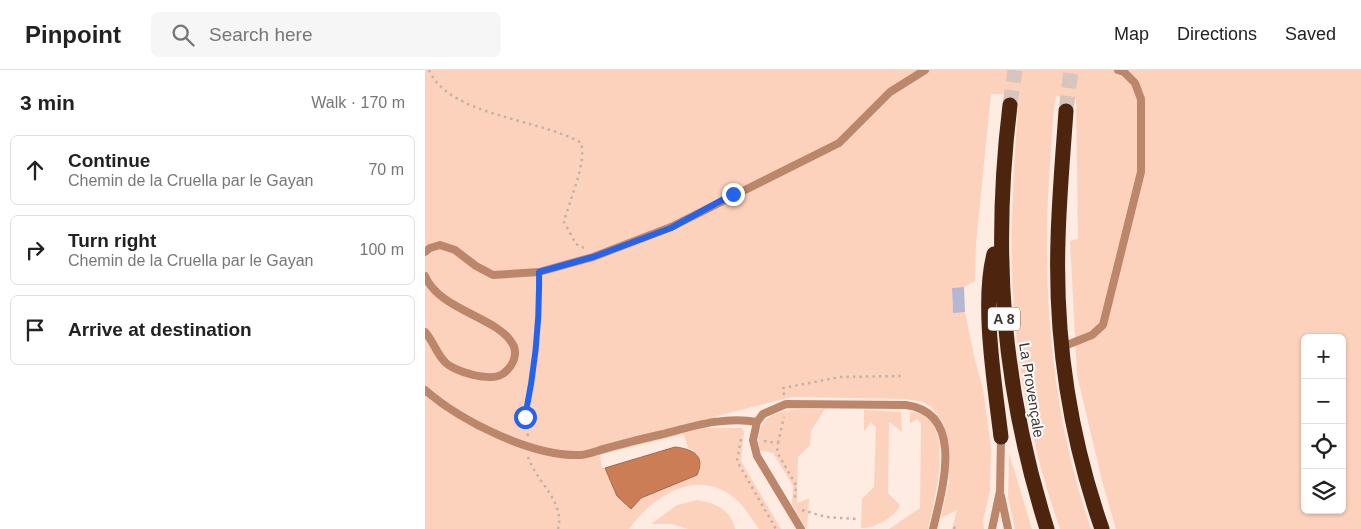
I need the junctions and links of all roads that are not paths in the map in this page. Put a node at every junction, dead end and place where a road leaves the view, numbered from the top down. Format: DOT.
graph roads {
  1 [pos="925,70"];
  2 [pos="1121,71"];
  3 [pos="1010,105"];
  4 [pos="1066,111"];
  5 [pos="1001,226"];
  6 [pos="425,252"];
  7 [pos="425,276"];
  8 [pos="425,332"];
  9 [pos="1062,347"];
  10 [pos="425,390"];
  11 [pos="757,422"];
  12 [pos="1001,437"];
  13 [pos="1000,491"];
  14 [pos="801,529"];
  15 [pos="933,529"];
  16 [pos="992,529"];
  17 [pos="1008,529"];
  18 [pos="1047,529"];
  19 [pos="1102,529"];
  1 -- 6 [label="lane"];
  2 -- 9 [label="lane"];
  3 -- 5 [label="highway, La Provençale / A 8"];
  4 -- 9 [label="highway"];
  5 -- 12 [label="highway"];
  5 -- 18 [label="highway, La Provençale / A 8"];
  7 -- 8 [label="lane"];
  9 -- 19 [label="highway"];
  10 -- 11 [label="lane"];
  11 -- 14 [label="lane"];
  11 -- 15 [label="lane"];
  12 -- 13 [label="lane"];
  13 -- 16 [label="lane"];
  13 -- 17 [label="lane"];
}
